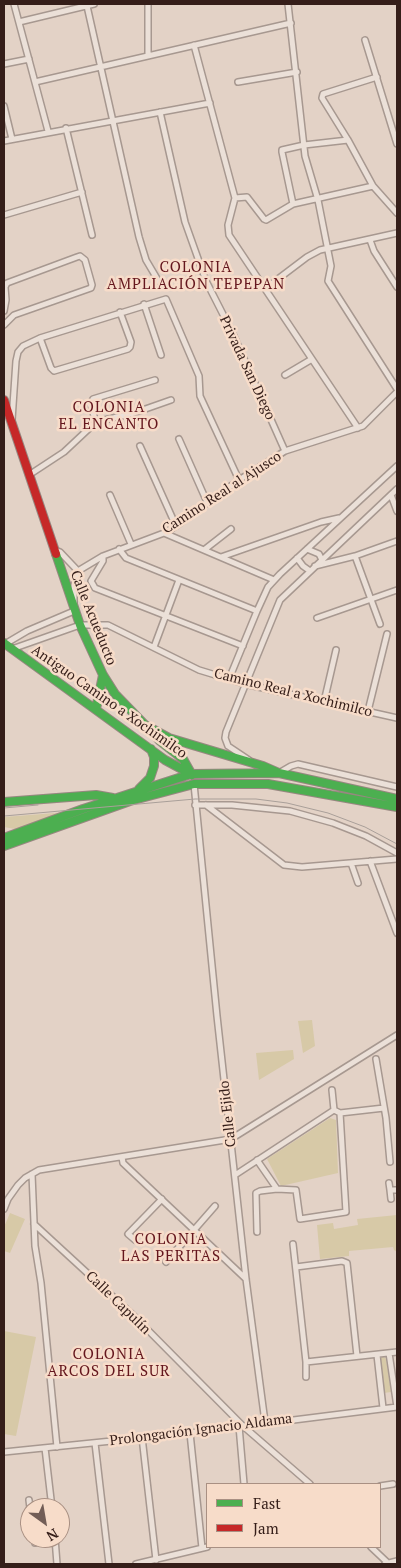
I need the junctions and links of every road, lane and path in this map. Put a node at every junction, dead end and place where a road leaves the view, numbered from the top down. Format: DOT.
graph roads {
  1 [pos="14,4"];
  2 [pos="94,4"];
  3 [pos="148,4"];
  4 [pos="288,4"];
  5 [pos="87,6"];
  6 [pos="19,22"];
  7 [pos="291,23"];
  8 [pos="365,40"];
  9 [pos="194,45"];
  10 [pos="148,55"];
  11 [pos="29,59"];
  12 [pos="4,64"];
  13 [pos="102,67"];
  14 [pos="296,72"];
  15 [pos="377,77"];
  16 [pos="35,82"];
  17 [pos="238,82"];
  18 [pos="210,103"];
  19 [pos="4,106"];
  20 [pos="160,112"];
  21 [pos="112,120"];
  22 [pos="66,128"];
  23 [pos="48,131"];
  24 [pos="12,139"];
  25 [pos="348,140"];
  26 [pos="4,141"];
  27 [pos="397,144"];
  28 [pos="304,145"];
  29 [pos="373,186"];
  30 [pos="82,192"];
  31 [pos="235,198"];
  32 [pos="318,200"];
  33 [pos="293,204"];
  34 [pos="397,213"];
  35 [pos="4,215"];
  36 [pos="397,233"];
  37 [pos="92,235"];
  38 [pos="370,240"];
  39 [pos="328,247"];
  40 [pos="159,282"];
  41 [pos="397,287"];
  42 [pos="266,288"];
  43 [pos="144,304"];
  44 [pos="4,312"];
  45 [pos="120,312"];
  46 [pos="4,325"];
  47 [pos="40,338"];
  48 [pos="161,355"];
  49 [pos="312,359"];
  50 [pos="285,375"];
  51 [pos="155,380"];
  52 [pos="397,391"];
  53 [pos="4,400"];
  54 [pos="171,400"];
  55 [pos="96,422"];
  56 [pos="12,425"];
  57 [pos="358,428"];
  58 [pos="179,439"];
  59 [pos="140,446"];
  60 [pos="285,451"];
  61 [pos="397,466"];
  62 [pos="29,475"];
  63 [pos="239,480"];
  64 [pos="397,489"];
  65 [pos="391,494"];
  66 [pos="110,495"];
  67 [pos="207,502"];
  68 [pos="397,511"];
  69 [pos="341,518"];
  70 [pos="176,526"];
  71 [pos="231,529"];
  72 [pos="164,533"];
  73 [pos="397,541"];
  74 [pos="131,544"];
  75 [pos="119,549"];
  76 [pos="307,549"];
  77 [pos="54,550"];
  78 [pos="204,550"];
  79 [pos="103,556"];
  80 [pos="354,556"];
  81 [pos="221,557"];
  82 [pos="297,558"];
  83 [pos="322,560"];
  84 [pos="313,569"];
  85 [pos="78,570"];
  86 [pos="179,580"];
  87 [pos="274,580"];
  88 [pos="397,590"];
  89 [pos="371,599"];
  90 [pos="74,611"];
  91 [pos="257,611"];
  92 [pos="165,615"];
  93 [pos="317,618"];
  94 [pos="380,624"];
  95 [pos="80,625"];
  96 [pos="387,634"];
  97 [pos="7,646"];
  98 [pos="243,646"];
  99 [pos="154,647"];
  100 [pos="336,650"];
  101 [pos="103,675"];
  102 [pos="229,679"];
  103 [pos="245,684"];
  104 [pos="324,702"];
  105 [pos="96,709"];
  106 [pos="368,711"];
  107 [pos="397,718"];
  108 [pos="145,725"];
  109 [pos="151,749"];
  110 [pos="251,762"];
  111 [pos="279,773"];
  112 [pos="191,774"];
  113 [pos="194,784"];
  114 [pos="397,787"];
  115 [pos="135,792"];
  116 [pos="115,799"];
  117 [pos="397,799"];
  118 [pos="4,802"];
  119 [pos="195,805"];
  120 [pos="206,805"];
  121 [pos="397,807"];
  122 [pos="4,838"];
  123 [pos="8,845"];
  124 [pos="397,853"];
  125 [pos="397,859"];
  126 [pos="370,861"];
  127 [pos="351,863"];
  128 [pos="358,883"];
  129 [pos="397,933"];
  130 [pos="397,1035"];
  131 [pos="376,1059"];
  132 [pos="332,1090"];
  133 [pos="384,1108"];
  134 [pos="337,1112"];
  135 [pos="231,1139"];
  136 [pos="122,1157"];
  137 [pos="257,1160"];
  138 [pos="390,1162"];
  139 [pos="32,1174"];
  140 [pos="235,1175"];
  141 [pos="389,1183"];
  142 [pos="277,1189"];
  143 [pos="390,1190"];
  144 [pos="397,1190"];
  145 [pos="162,1199"];
  146 [pos="391,1200"];
  147 [pos="215,1206"];
  148 [pos="4,1209"];
  149 [pos="34,1224"];
  150 [pos="194,1229"];
  151 [pos="257,1232"];
  152 [pos="134,1240"];
  153 [pos="293,1244"];
  154 [pos="166,1262"];
  155 [pos="296,1267"];
  156 [pos="246,1279"];
  157 [pos="389,1352"];
  158 [pos="397,1352"];
  159 [pos="377,1354"];
  160 [pos="357,1356"];
  161 [pos="306,1362"];
  162 [pos="306,1377"];
  163 [pos="397,1407"];
  164 [pos="383,1408"];
  165 [pos="266,1422"];
  166 [pos="241,1426"];
  167 [pos="190,1433"];
  168 [pos="142,1437"];
  169 [pos="95,1443"];
  170 [pos="58,1447"];
  171 [pos="45,1448"];
  172 [pos="4,1452"];
  173 [pos="244,1483"];
  174 [pos="309,1483"];
  175 [pos="392,1484"];
  176 [pos="381,1486"];
  177 [pos="51,1498"];
  178 [pos="205,1547"];
  179 [pos="55,1548"];
  180 [pos="372,1548"];
  181 [pos="156,1560"];
  182 [pos="397,1561"];
  183 [pos="57,1564"];
  184 [pos="109,1564"];
  185 [pos="136,1564"];
  186 [pos="388,1564"];
  1 -- 6 [label="street"];
  2 -- 5 [label="street"];
  3 -- 10 [label="street"];
  4 -- 7 [label="street"];
  5 -- 6 [label="street"];
  5 -- 13 [label="street"];
  6 -- 11 [label="street"];
  7 -- 9 [label="street"];
  7 -- 14 [label="street"];
  8 -- 15 [label="street"];
  9 -- 10 [label="street"];
  9 -- 18 [label="street"];
  10 -- 13 [label="street"];
  11 -- 12 [label="street"];
  11 -- 16 [label="street"];
  13 -- 16 [label="street"];
  13 -- 21 [label="street"];
  14 -- 17 [label="street"];
  14 -- 28 [label="street"];
  15 -- 25 [label="street"];
  15 -- 27 [label="street"];
  16 -- 23 [label="street"];
  18 -- 20 [label="street"];
  18 -- 31 [label="street"];
  19 -- 24 [label="street"];
  20 -- 21 [label="street"];
  20 -- 60 [label="street, Privada San Diego"];
  21 -- 22 [label="street"];
  21 -- 40 [label="street"];
  22 -- 23 [label="street"];
  22 -- 30 [label="street"];
  23 -- 24 [label="street"];
  24 -- 26 [label="street"];
  25 -- 28 [label="street"];
  25 -- 29 [label="street"];
  28 -- 32 [label="street"];
  28 -- 33 [label="street"];
  29 -- 32 [label="street"];
  29 -- 34 [label="street"];
  30 -- 35 [label="street"];
  30 -- 37 [label="street"];
  31 -- 33 [label="street"];
  31 -- 42 [label="street"];
  32 -- 33 [label="street"];
  32 -- 39 [label="street"];
  36 -- 38 [label="street"];
  38 -- 39 [label="street"];
  38 -- 41 [label="street"];
  39 -- 42 [label="street"];
  39 -- 52 [label="street"];
  42 -- 49 [label="street"];
  43 -- 45 [label="street"];
  43 -- 48 [label="street"];
  43 -- 63 [label="street"];
  44 -- 46 [label="street"];
  45 -- 47 [label="street"];
  45 -- 47 [label="street"];
  47 -- 56 [label="street"];
  49 -- 50 [label="street"];
  49 -- 57 [label="street"];
  51 -- 55 [label="street"];
  52 -- 57 [label="street, Camino Real al Ajusco"];
  53 -- 56 [label="main road, Calle Acueducto"];
  54 -- 55 [label="street"];
  55 -- 62 [label="street"];
  56 -- 62 [label="main road, Calle Acueducto"];
  57 -- 60 [label="street, Camino Real al Ajusco"];
  58 -- 67 [label="street"];
  59 -- 70 [label="street"];
  60 -- 63 [label="street, Camino Real al Ajusco"];
  61 -- 69 [label="street"];
  62 -- 77 [label="main road, Calle Acueducto"];
  63 -- 67 [label="street, Camino Real al Ajusco"];
  64 -- 65 [label="street"];
  65 -- 68 [label="street"];
  65 -- 83 [label="street"];
  66 -- 74 [label="street"];
  67 -- 70 [label="street, Camino Real al Ajusco"];
  69 -- 76 [label="street"];
  69 -- 81 [label="street"];
  70 -- 72 [label="street, Camino Real al Ajusco"];
  71 -- 78 [label="street"];
  72 -- 74 [label="street, Camino Real al Ajusco"];
  72 -- 78 [label="street"];
  73 -- 80 [label="street"];
  74 -- 75 [label="street, Camino Real al Ajusco"];
  75 -- 79 [label="street, Camino Real al Ajusco"];
  75 -- 86 [label="street"];
  76 -- 82 [label="street"];
  76 -- 83 [label="street"];
  77 -- 85 [label="street"];
  77 -- 90 [label="main road, Calle Acueducto"];
  78 -- 81 [label="street"];
  79 -- 85 [label="street, Camino Real al Ajusco"];
  79 -- 92 [label="street"];
  80 -- 84 [label="street"];
  80 -- 89 [label="street"];
  81 -- 87 [label="street"];
  82 -- 84 [label="street"];
  82 -- 87 [label="street"];
  83 -- 84 [label="street"];
  84 -- 103 [label="street"];
  85 -- 90 [label="street"];
  86 -- 91 [label="street"];
  86 -- 92 [label="street"];
  87 -- 91 [label="street"];
  88 -- 89 [label="street"];
  89 -- 93 [label="street"];
  89 -- 94 [label="street"];
  90 -- 95 [label="main road, Calle Acueducto"];
  90 -- 97 [label="street"];
  91 -- 98 [label="street"];
  92 -- 98 [label="street"];
  92 -- 99 [label="street"];
  95 -- 97 [label="street, Camino Real a Xochimilco"];
  95 -- 99 [label="street, Camino Real a Xochimilco"];
  95 -- 101 [label="main road, Calle Acueducto"];
  96 -- 106 [label="street"];
  97 -- 105 [label="main road, Antiguo Camino a Xochimilco"];
  98 -- 102 [label="street"];
  99 -- 102 [label="street, Camino Real a Xochimilco"];
  100 -- 104 [label="street"];
  101 -- 105 [label="main road"];
  101 -- 108 [label="main road, Calle Acueducto"];
  102 -- 103 [label="street, Camino Real a Xochimilco"];
  103 -- 104 [label="street, Camino Real a Xochimilco"];
  103 -- 110 [label="street"];
  104 -- 106 [label="street, Camino Real a Xochimilco"];
  105 -- 109 [label="main road, Antiguo Camino a Xochimilco"];
  106 -- 107 [label="street, Camino Real a Xochimilco"];
  108 -- 110 [label="main road, Calle Acueducto"];
  108 -- 112 [label="main road"];
  109 -- 112 [label="main road, Antiguo Camino a Xochimilco"];
  109 -- 115 [label="main road"];
  110 -- 111 [label="main road, Calle Acueducto"];
  111 -- 112 [label="main road"];
  111 -- 114 [label="street"];
  111 -- 117 [label="main road"];
  112 -- 113 [label="main road, Antiguo Camino a Xochimilco"];
  112 -- 115 [label="main road"];
  113 -- 119 [label="street, Calle Ejido"];
  113 -- 121 [label="main road"];
  113 -- 123 [label="main road"];
  115 -- 116 [label="main road"];
  116 -- 118 [label="main road"];
  116 -- 122 [label="main road"];
  119 -- 120 [label="street"];
  119 -- 135 [label="street, Calle Ejido"];
  120 -- 124 [label="street"];
  120 -- 127 [label="street"];
  122 -- 123 [label="main road"];
  125 -- 126 [label="street"];
  126 -- 127 [label="street"];
  126 -- 129 [label="street"];
  127 -- 128 [label="street"];
  130 -- 135 [label="street"];
  131 -- 133 [label="street"];
  132 -- 134 [label="street"];
  133 -- 134 [label="street"];
  133 -- 138 [label="street"];
  134 -- 137 [label="street"];
  134 -- 142 [label="street"];
  135 -- 136 [label="street"];
  135 -- 140 [label="street, Calle Ejido"];
  136 -- 139 [label="street"];
  136 -- 145 [label="street"];
  137 -- 140 [label="street"];
  137 -- 142 [label="street"];
  139 -- 148 [label="street"];
  139 -- 149 [label="street"];
  140 -- 156 [label="street, Calle Ejido"];
  141 -- 143 [label="street"];
  142 -- 151 [label="street"];
  143 -- 144 [label="street"];
  143 -- 146 [label="street"];
  145 -- 150 [label="street"];
  145 -- 152 [label="street"];
  147 -- 150 [label="street"];
  149 -- 166 [label="street, Calle Capulín"];
  149 -- 170 [label="street"];
  150 -- 154 [label="street"];
  150 -- 156 [label="street"];
  153 -- 155 [label="street"];
  155 -- 160 [label="street"];
  155 -- 161 [label="street"];
  156 -- 165 [label="street, Calle Ejido"];
  157 -- 158 [label="street"];
  157 -- 159 [label="street"];
  157 -- 163 [label="street"];
  159 -- 160 [label="street"];
  159 -- 164 [label="street"];
  160 -- 161 [label="street"];
  161 -- 162 [label="street"];
  163 -- 164 [label="street, Prolongación Ignacio Aldama"];
  164 -- 165 [label="street, Prolongación Ignacio Aldama"];
  165 -- 166 [label="street, Prolongación Ignacio Aldama"];
  166 -- 167 [label="street, Prolongación Ignacio Aldama"];
  166 -- 173 [label="street"];
  166 -- 174 [label="street, Calle Capulín"];
  167 -- 168 [label="street, Prolongación Ignacio Aldama"];
  167 -- 178 [label="street"];
  168 -- 169 [label="street, Prolongación Ignacio Aldama"];
  168 -- 181 [label="street"];
  169 -- 170 [label="street, Prolongación Ignacio Aldama"];
  169 -- 184 [label="street"];
  170 -- 171 [label="street, Prolongación Ignacio Aldama"];
  171 -- 172 [label="street, Prolongación Ignacio Aldama"];
  171 -- 177 [label="street"];
  175 -- 176 [label="street"];
  178 -- 181 [label="street"];
  179 -- 183 [label="street"];
  180 -- 186 [label="street"];
  181 -- 185 [label="street"];
  182 -- 186 [label="street"];
}
